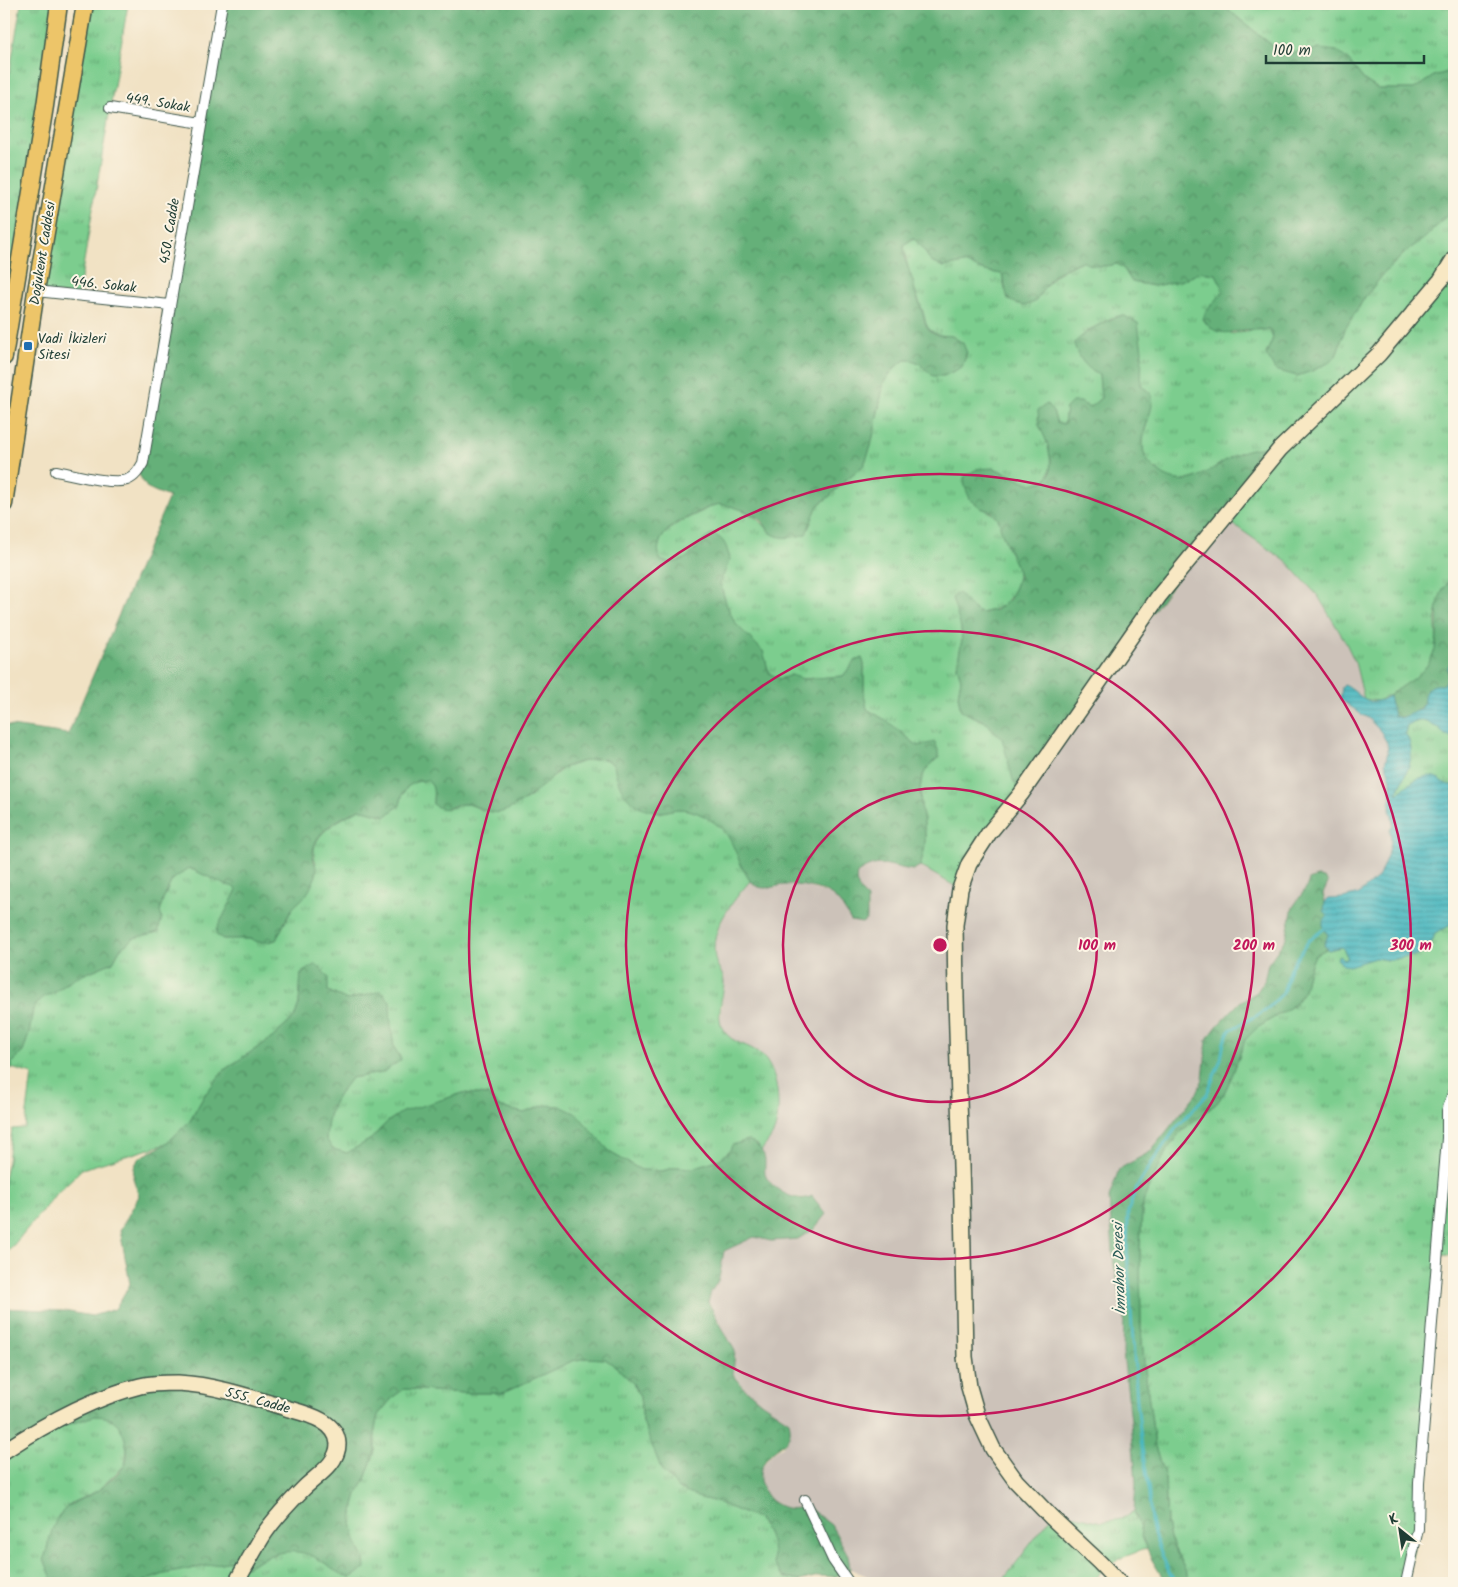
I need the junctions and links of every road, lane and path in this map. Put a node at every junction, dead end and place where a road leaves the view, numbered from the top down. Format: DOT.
graph roads {
  1 [pos="59,4"];
  2 [pos="85,4"];
  3 [pos="222,4"];
  4 [pos="110,108"];
  5 [pos="200,123"];
  6 [pos="1454,260"];
  7 [pos="36,291"];
  8 [pos="9,293"];
  9 [pos="170,305"];
  10 [pos="4,358"];
  11 [pos="56,471"];
  12 [pos="4,504"];
  13 [pos="1454,1090"];
  14 [pos="4,1451"];
  15 [pos="805,1500"];
  16 [pos="236,1583"];
  17 [pos="849,1583"];
  18 [pos="1119,1583"];
  19 [pos="1406,1583"];
  1 -- 8 [label="main road, Doğukent Caddesi"];
  2 -- 7 [label="main road, Doğukent Caddesi"];
  3 -- 5 [label="street, 450. Cadde"];
  4 -- 5 [label="street, 449. Sokak"];
  5 -- 9 [label="street, 450. Cadde"];
  6 -- 18 [label="street"];
  7 -- 9 [label="street, 446. Sokak"];
  7 -- 12 [label="main road, Doğukent Caddesi"];
  8 -- 10 [label="main road, Doğukent Caddesi"];
  9 -- 11 [label="street, 450. Cadde"];
  13 -- 19 [label="street"];
  14 -- 16 [label="street, 555. Cadde"];
  15 -- 17 [label="street"];
}
